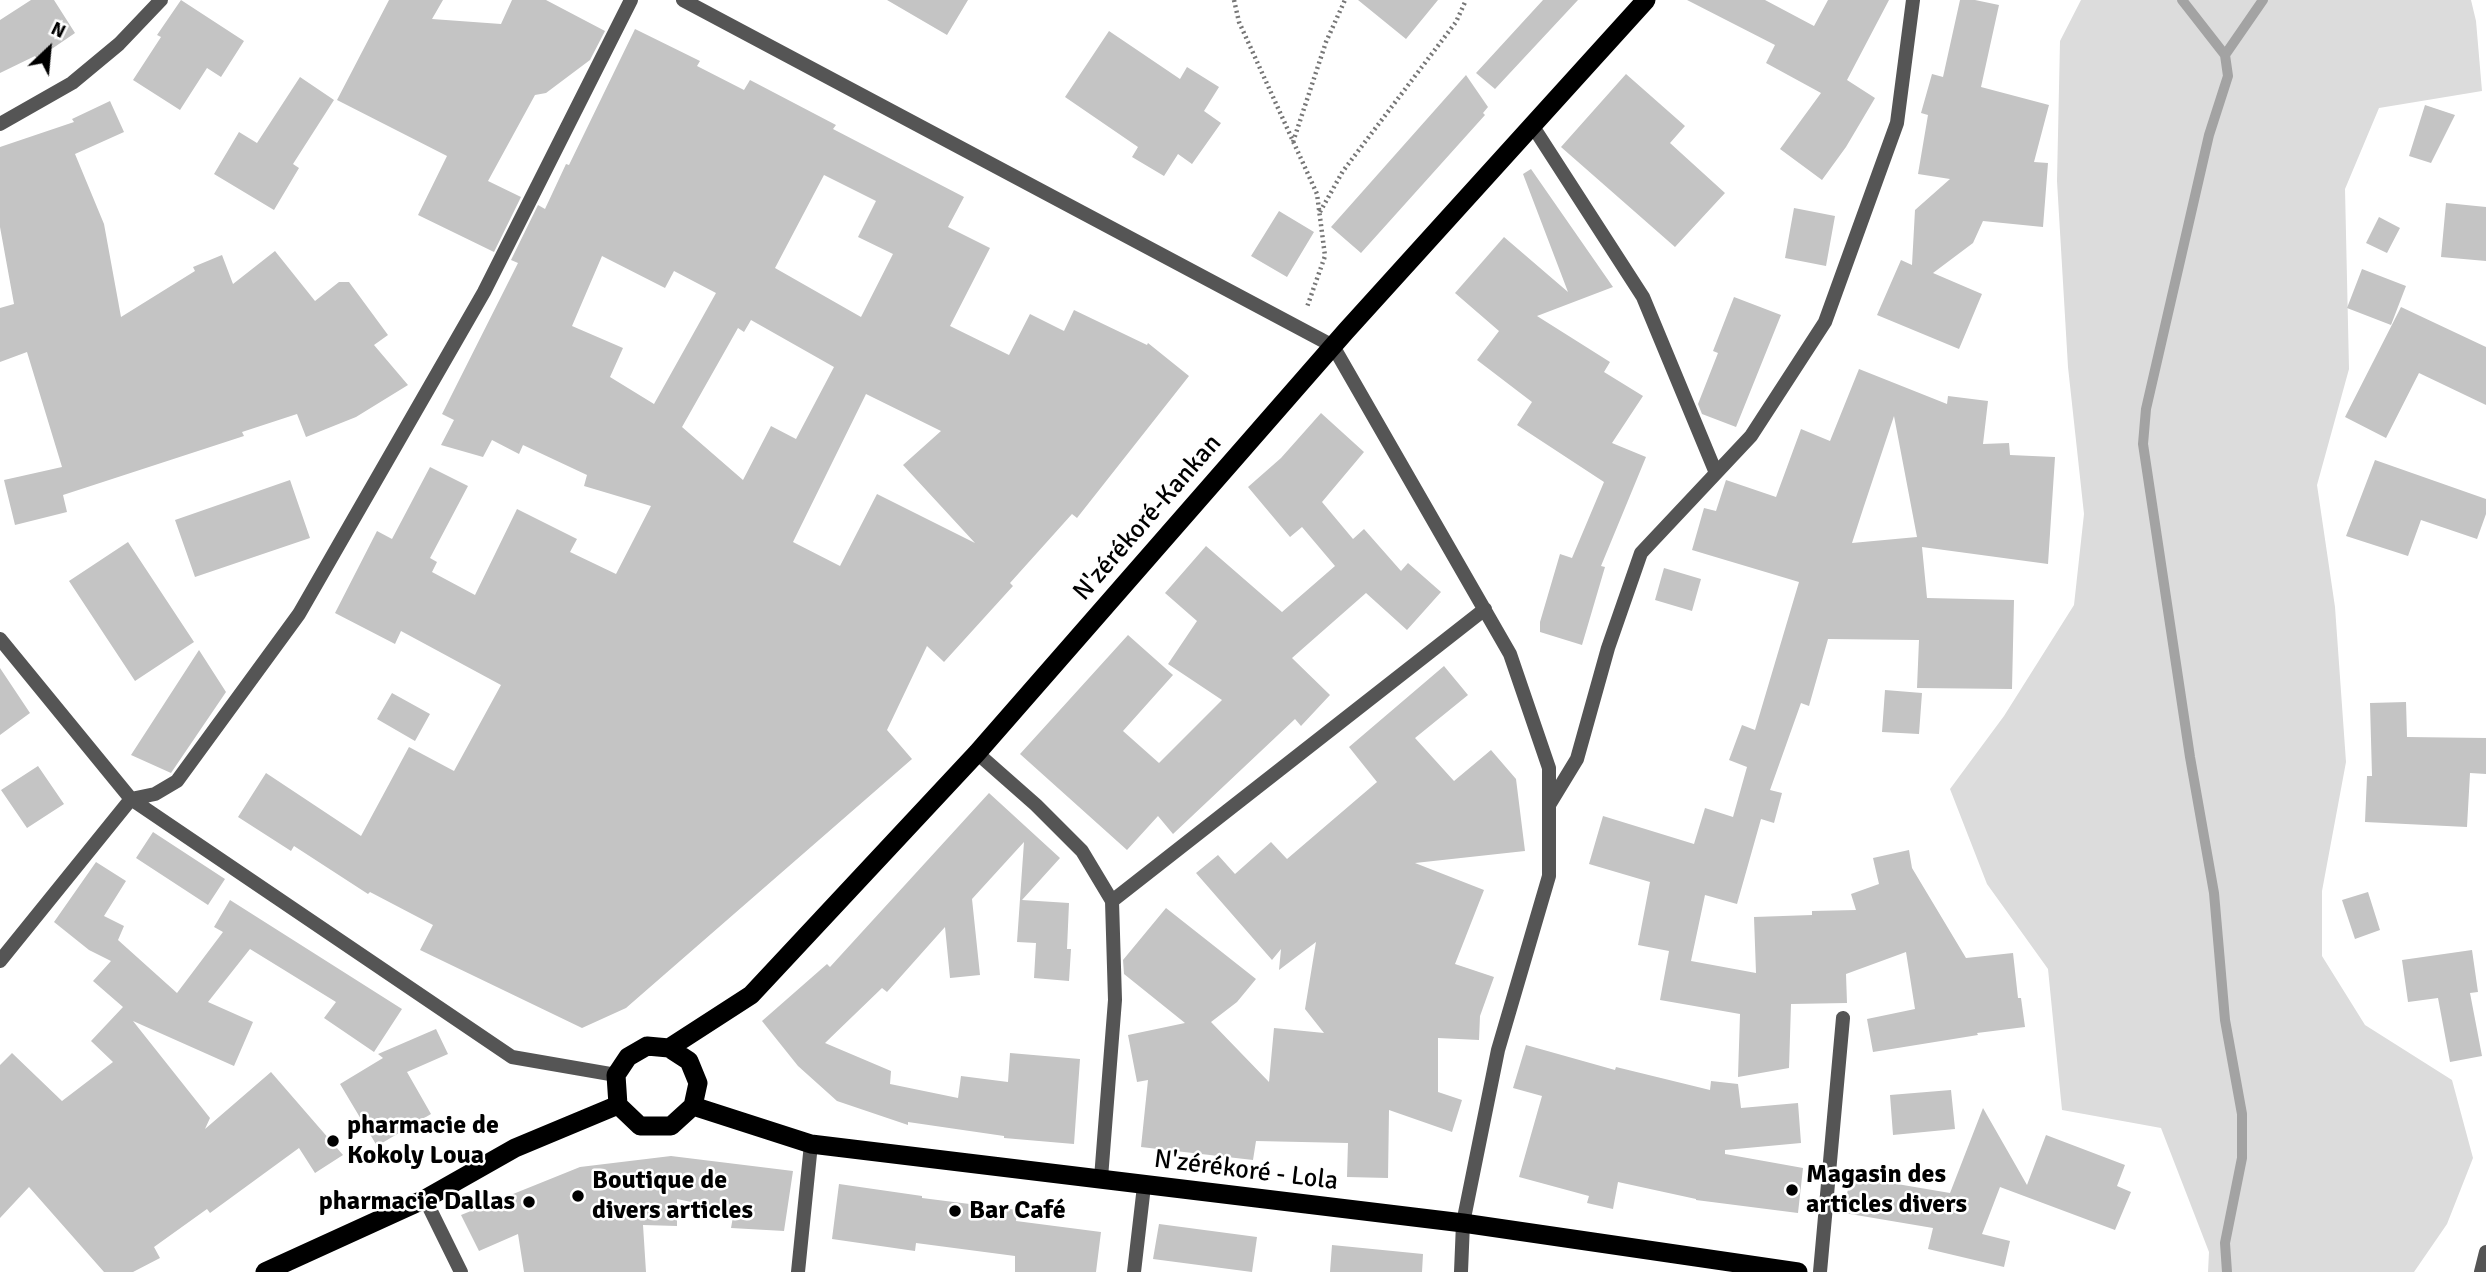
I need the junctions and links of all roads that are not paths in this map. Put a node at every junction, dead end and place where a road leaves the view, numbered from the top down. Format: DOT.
graph roads {
  1 [pos="161,0"];
  2 [pos="631,0"];
  3 [pos="683,0"];
  4 [pos="1646,0"];
  5 [pos="1913,0"];
  6 [pos="0,124"];
  7 [pos="1532,125"];
  8 [pos="1333,346"];
  9 [pos="1716,473"];
  10 [pos="1485,609"];
  11 [pos="0,639"];
  12 [pos="977,753"];
  13 [pos="131,799"];
  14 [pos="1548,806"];
  15 [pos="1112,901"];
  16 [pos="0,961"];
  17 [pos="1843,1018"];
  18 [pos="669,1048"];
  19 [pos="616,1075"];
  20 [pos="618,1105"];
  21 [pos="693,1106"];
  22 [pos="811,1144"];
  23 [pos="1101,1178"];
  24 [pos="1144,1186"];
  25 [pos="425,1199"];
  26 [pos="1463,1223"];
  27 [pos="2486,1252"];
  28 [pos="265,1272"];
  29 [pos="461,1272"];
  30 [pos="798,1272"];
  31 [pos="1134,1272"];
  32 [pos="1461,1272"];
  33 [pos="1797,1272"];
  34 [pos="1820,1272"];
  35 [pos="2481,1272"];
  1 -- 6 [label="street"];
  2 -- 13 [label="street"];
  3 -- 8 [label="street"];
  4 -- 7 [label="highway, N'zérékoré-Kankan"];
  5 -- 9 [label="street"];
  7 -- 8 [label="highway, N'zérékoré-Kankan"];
  7 -- 9 [label="street"];
  8 -- 10 [label="street"];
  8 -- 12 [label="highway, N'zérékoré-Kankan"];
  9 -- 14 [label="street"];
  10 -- 14 [label="street"];
  10 -- 15 [label="street"];
  11 -- 13 [label="street"];
  12 -- 15 [label="street"];
  12 -- 18 [label="highway, N'zérékoré-Kankan"];
  13 -- 16 [label="street"];
  13 -- 19 [label="street"];
  14 -- 26 [label="street"];
  15 -- 23 [label="street"];
  17 -- 34 [label="street"];
  18 -- 19 [label="highway"];
  18 -- 21 [label="highway"];
  19 -- 20 [label="highway"];
  20 -- 21 [label="highway"];
  20 -- 25 [label="highway"];
  21 -- 22 [label="highway, N'zérékoré - Lola"];
  22 -- 23 [label="highway, N'zérékoré - Lola"];
  22 -- 30 [label="street"];
  23 -- 24 [label="highway, N'zérékoré - Lola"];
  24 -- 26 [label="highway, N'zérékoré - Lola"];
  24 -- 31 [label="street"];
  25 -- 28 [label="highway"];
  25 -- 29 [label="street"];
  26 -- 32 [label="street"];
  26 -- 33 [label="highway, N'zérékoré - Lola"];
  27 -- 35 [label="street"];
}
